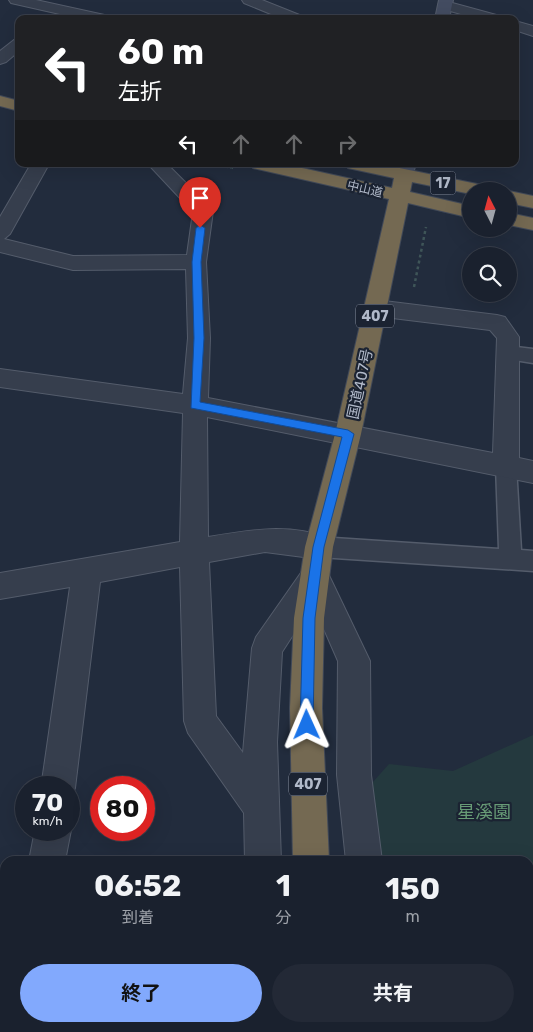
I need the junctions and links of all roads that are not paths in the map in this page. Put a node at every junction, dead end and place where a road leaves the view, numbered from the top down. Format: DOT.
graph roads {
  1 [pos="16,0"];
  2 [pos="249,0"];
  3 [pos="444,8"];
  4 [pos="57,9"];
  5 [pos="85,15"];
  6 [pos="287,15"];
  7 [pos="476,15"];
  8 [pos="519,26"];
  9 [pos="533,31"];
  10 [pos="15,46"];
  11 [pos="0,59"];
  12 [pos="3,91"];
  13 [pos="15,102"];
  14 [pos="38,167"];
  15 [pos="160,167"];
  16 [pos="273,167"];
  17 [pos="385,167"];
  18 [pos="405,169"];
  19 [pos="462,185"];
  20 [pos="401,197"];
  21 [pos="518,199"];
  22 [pos="533,202"];
  23 [pos="462,210"];
  24 [pos="518,222"];
  25 [pos="533,224"];
  26 [pos="0,234"];
  27 [pos="0,245"];
  28 [pos="196,262"];
  29 [pos="376,308"];
  30 [pos="507,353"];
  31 [pos="533,356"];
  32 [pos="0,378"];
  33 [pos="195,405"];
  34 [pos="348,434"];
  35 [pos="506,466"];
  36 [pos="533,472"];
  37 [pos="194,552"];
  38 [pos="510,559"];
  39 [pos="533,561"];
  40 [pos="317,562"];
  41 [pos="87,570"];
  42 [pos="0,586"];
  43 [pos="60,776"];
  44 [pos="261,807"];
  45 [pos="51,841"];
  46 [pos="48,856"];
  47 [pos="263,856"];
  48 [pos="311,856"];
  49 [pos="363,856"];
  1 -- 4 [label="street"];
  2 -- 6 [label="street"];
  3 -- 7 [label="street"];
  4 -- 5 [label="street"];
  8 -- 9 [label="street"];
  10 -- 11 [label="street"];
  12 -- 13 [label="highway"];
  14 -- 26 [label="street"];
  15 -- 28 [label="street"];
  16 -- 20 [label="highway, 中山道 / 17"];
  17 -- 18 [label="highway, 中山道 / 17"];
  18 -- 19 [label="highway, 中山道 / 17"];
  18 -- 20 [label="highway, 国道407号 / 407"];
  20 -- 23 [label="highway, 中山道 / 17"];
  20 -- 29 [label="highway, 国道407号 / 407"];
  21 -- 22 [label="highway"];
  24 -- 25 [label="highway"];
  27 -- 28 [label="street"];
  28 -- 33 [label="street"];
  29 -- 30 [label="street"];
  29 -- 34 [label="highway, 国道407号 / 407"];
  30 -- 31 [label="lane"];
  30 -- 35 [label="street"];
  32 -- 33 [label="street"];
  33 -- 34 [label="street"];
  33 -- 37 [label="street"];
  34 -- 35 [label="street"];
  34 -- 40 [label="highway, 国道407号 / 407"];
  35 -- 36 [label="street"];
  35 -- 38 [label="lane"];
  37 -- 40 [label="street"];
  37 -- 41 [label="street"];
  37 -- 44 [label="street"];
  38 -- 39 [label="lane"];
  38 -- 40 [label="lane"];
  40 -- 44 [label="street"];
  40 -- 48 [label="highway, 国道407号 / 407"];
  40 -- 49 [label="street"];
  41 -- 42 [label="street"];
  41 -- 43 [label="street"];
  44 -- 47 [label="street"];
  45 -- 46 [label="street"];
}
